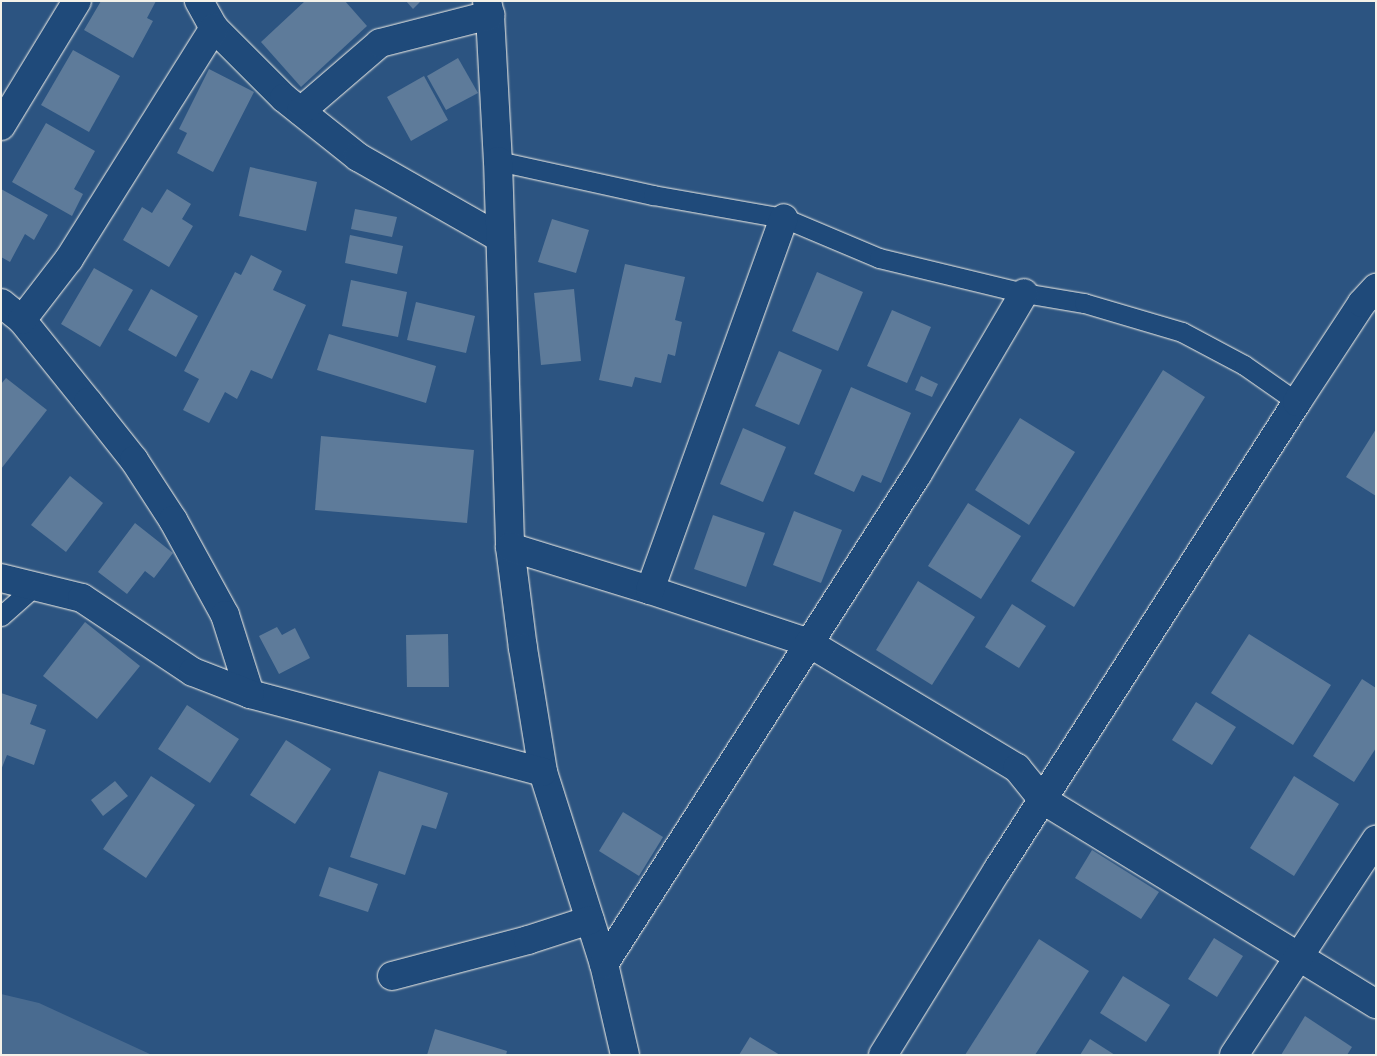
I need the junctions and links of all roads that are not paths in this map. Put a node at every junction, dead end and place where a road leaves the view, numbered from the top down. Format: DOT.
graph roads {
  1 [pos="77,1"];
  2 [pos="199,1"];
  3 [pos="489,8"];
  4 [pos="214,28"];
  5 [pos="301,111"];
  6 [pos="1,126"];
  7 [pos="498,161"];
  8 [pos="784,218"];
  9 [pos="500,238"];
  10 [pos="1376,288"];
  11 [pos="1024,293"];
  12 [pos="1,302"];
  13 [pos="22,320"];
  14 [pos="1297,402"];
  15 [pos="510,546"];
  16 [pos="1,578"];
  17 [pos="35,586"];
  18 [pos="650,590"];
  19 [pos="1,616"];
  20 [pos="808,643"];
  21 [pos="250,694"];
  22 [pos="543,772"];
  23 [pos="1043,800"];
  24 [pos="1376,840"];
  25 [pos="590,920"];
  26 [pos="1299,957"];
  27 [pos="604,964"];
  28 [pos="392,976"];
  29 [pos="1376,1004"];
  30 [pos="625,1055"];
  31 [pos="883,1055"];
  32 [pos="1234,1055"];
  1 -- 6 [label="street"];
  2 -- 4 [label="street"];
  3 -- 5 [label="street"];
  3 -- 7 [label="street"];
  4 -- 5 [label="street"];
  4 -- 13 [label="street"];
  5 -- 9 [label="street"];
  7 -- 8 [label="lane"];
  7 -- 9 [label="street"];
  8 -- 11 [label="lane"];
  8 -- 18 [label="street"];
  9 -- 15 [label="street"];
  10 -- 14 [label="street"];
  11 -- 14 [label="lane"];
  11 -- 20 [label="street"];
  12 -- 13 [label="street"];
  13 -- 21 [label="street"];
  14 -- 23 [label="street"];
  15 -- 18 [label="street"];
  15 -- 22 [label="street"];
  16 -- 17 [label="street"];
  17 -- 19 [label="lane"];
  17 -- 21 [label="street"];
  18 -- 20 [label="street"];
  20 -- 23 [label="street"];
  20 -- 27 [label="street"];
  21 -- 22 [label="street"];
  22 -- 25 [label="street"];
  23 -- 26 [label="street"];
  23 -- 31 [label="street"];
  24 -- 26 [label="street"];
  25 -- 27 [label="street"];
  25 -- 28 [label="street"];
  26 -- 29 [label="street"];
  26 -- 32 [label="street"];
  27 -- 30 [label="street"];
}
